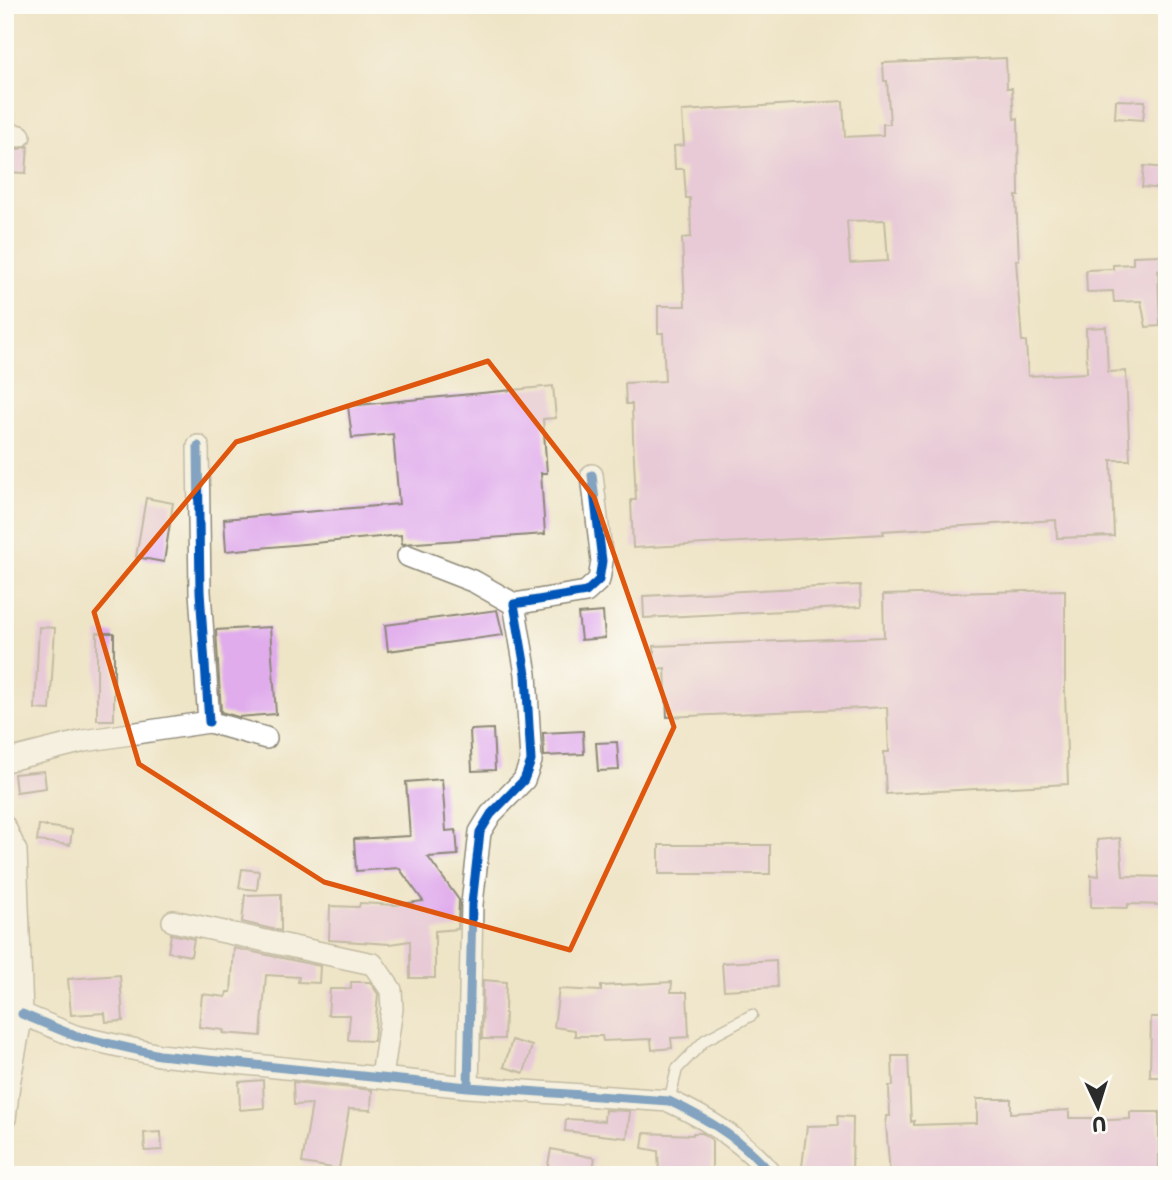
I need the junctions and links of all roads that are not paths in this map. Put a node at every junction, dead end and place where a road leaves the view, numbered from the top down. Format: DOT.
graph roads {
  1 [pos="198,446"];
  2 [pos="592,475"];
  3 [pos="408,556"];
  4 [pos="514,604"];
  5 [pos="209,722"];
  6 [pos="266,738"];
  7 [pos="5,761"];
  8 [pos="5,827"];
  9 [pos="173,921"];
  10 [pos="22,1014"];
  11 [pos="752,1015"];
  12 [pos="12,1042"];
  13 [pos="382,1077"];
  14 [pos="7,1084"];
  15 [pos="468,1087"];
  16 [pos="669,1101"];
  17 [pos="5,1119"];
  18 [pos="772,1175"];
  1 -- 5 [label="street"];
  2 -- 4 [label="street"];
  3 -- 4 [label="street"];
  4 -- 15 [label="street"];
  5 -- 6 [label="street"];
  5 -- 7 [label="street"];
  8 -- 10 [label="street"];
  9 -- 13 [label="street"];
  10 -- 12 [label="street"];
  10 -- 13 [label="street"];
  11 -- 16 [label="lane"];
  12 -- 14 [label="street"];
  13 -- 15 [label="street"];
  14 -- 17 [label="street"];
  15 -- 16 [label="street"];
  16 -- 18 [label="street"];
}
